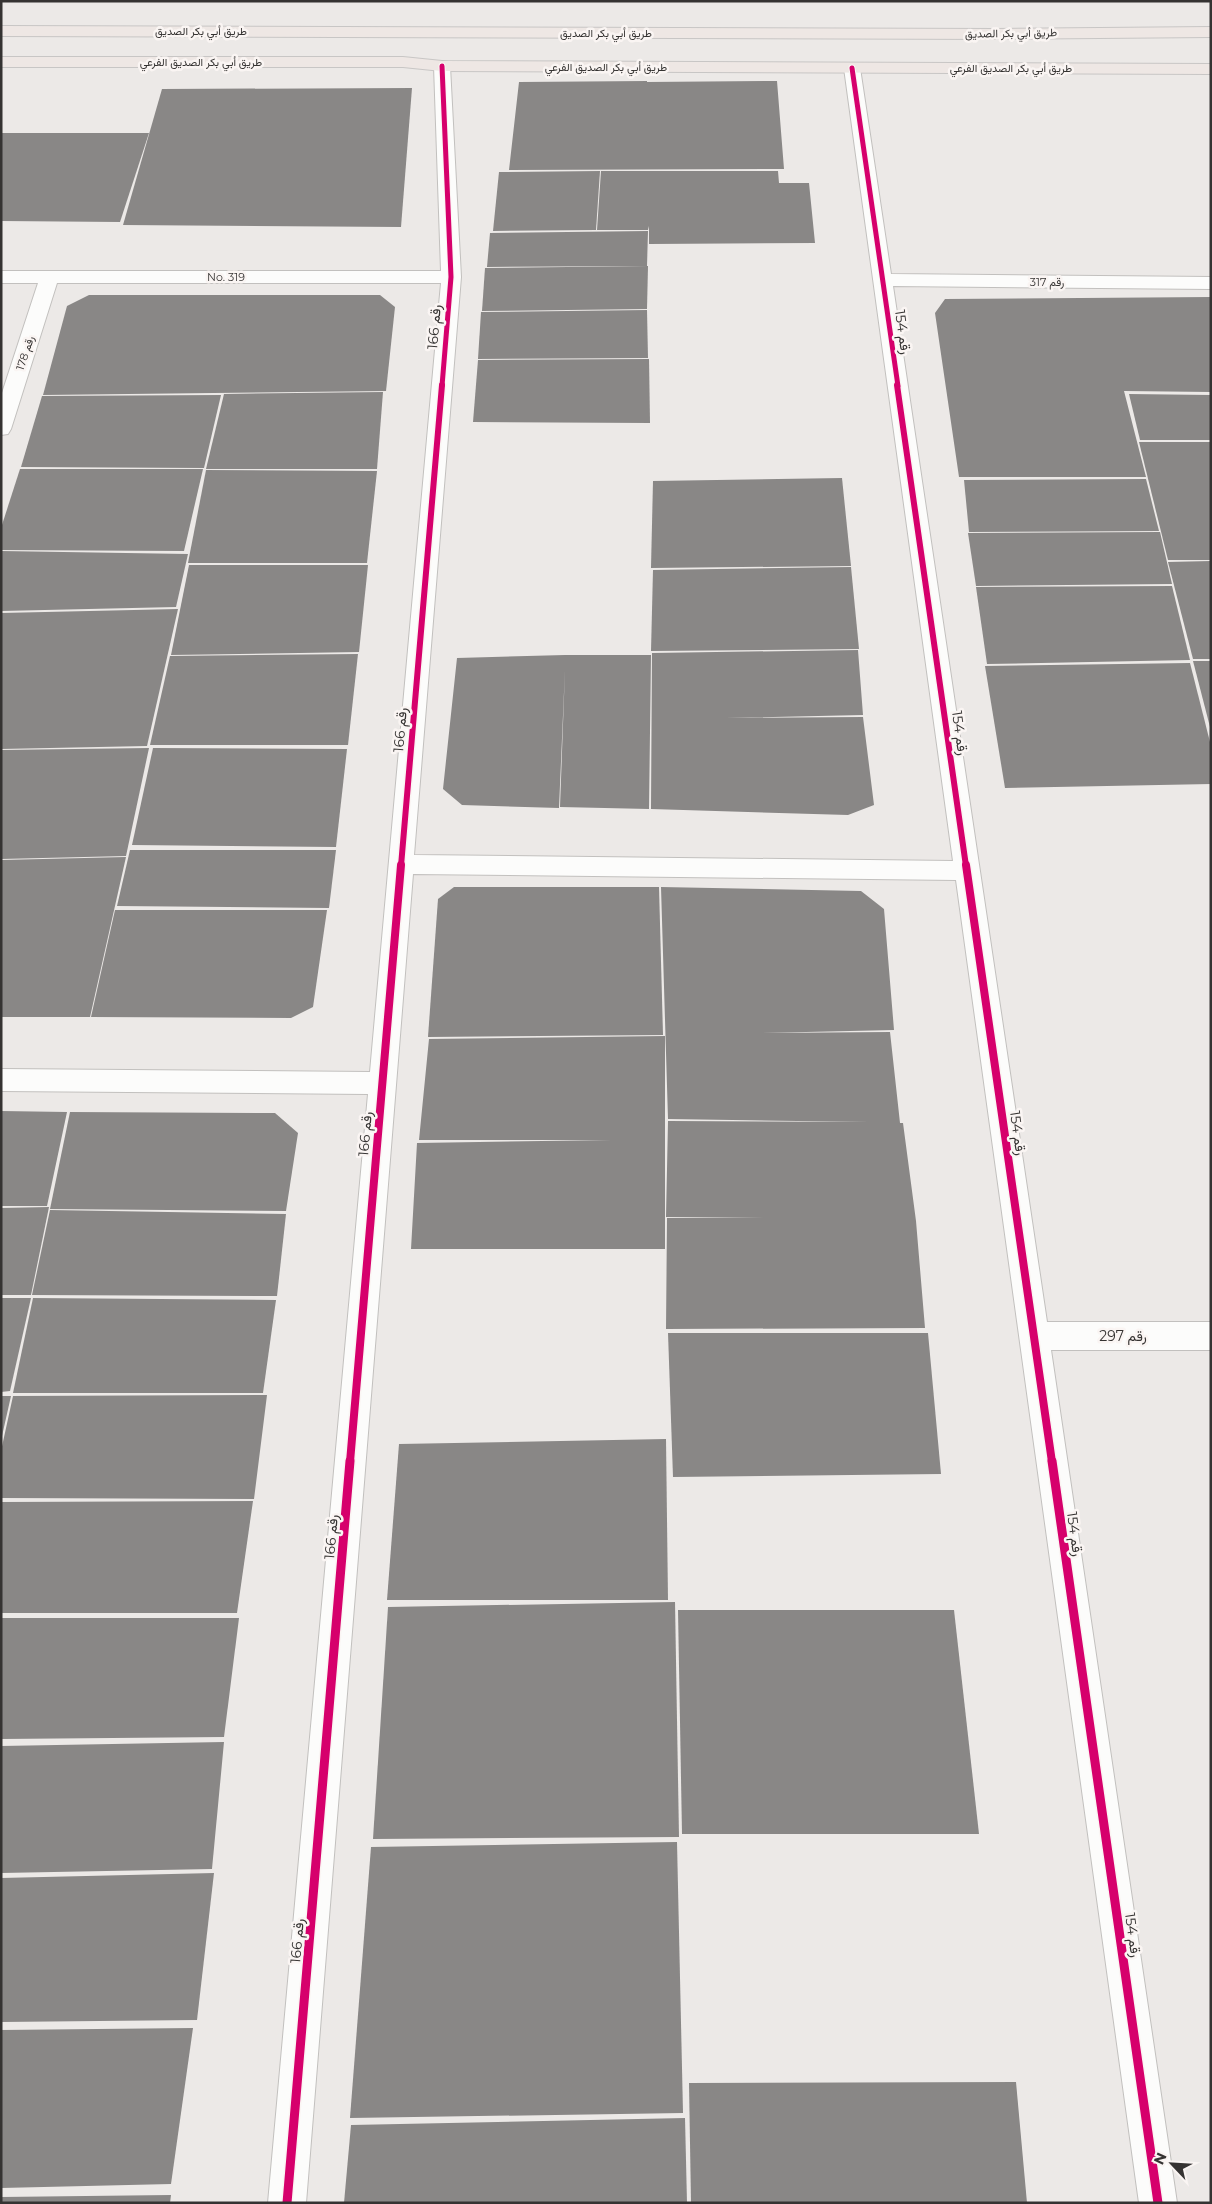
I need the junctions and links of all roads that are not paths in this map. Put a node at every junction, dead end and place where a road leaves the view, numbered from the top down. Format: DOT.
graph roads {
  1 [pos="1,31"];
  2 [pos="1211,32"];
  3 [pos="995,34"];
  4 [pos="682,49"];
  5 [pos="603,50"];
  6 [pos="1,62"];
  7 [pos="403,62"];
  8 [pos="442,66"];
  9 [pos="852,68"];
  10 [pos="1211,69"];
  11 [pos="1,277"];
  12 [pos="49,277"];
  13 [pos="450,277"];
  14 [pos="883,280"];
  15 [pos="1211,283"];
  16 [pos="1,429"];
  17 [pos="401,864"];
  18 [pos="967,872"];
  19 [pos="1,1080"];
  20 [pos="382,1083"];
  21 [pos="1034,1336"];
  22 [pos="1211,1336"];
  23 [pos="287,2203"];
  24 [pos="1158,2203"];
  1 -- 3 [label="main road, طريق أبي بكر الصديق"];
  2 -- 3 [label="main road, طريق أبي بكر الصديق"];
  3 -- 4 [label="main road"];
  5 -- 7 [label="main road"];
  6 -- 7 [label="main road, طريق أبي بكر الصديق الفرعي"];
  7 -- 8 [label="main road, طريق أبي بكر الصديق الفرعي"];
  8 -- 9 [label="main road, طريق أبي بكر الصديق الفرعي"];
  8 -- 13 [label="street, رقم 166"];
  9 -- 10 [label="main road, طريق أبي بكر الصديق الفرعي"];
  9 -- 14 [label="street, رقم 154"];
  11 -- 12 [label="street, No. 319"];
  12 -- 13 [label="street, No. 319"];
  12 -- 16 [label="street, رقم 178"];
  13 -- 17 [label="street, رقم 166"];
  14 -- 15 [label="street, رقم 317"];
  14 -- 18 [label="street, رقم 154"];
  17 -- 18 [label="street"];
  17 -- 20 [label="street, رقم 166"];
  18 -- 21 [label="street, رقم 154"];
  19 -- 20 [label="street"];
  20 -- 23 [label="street, رقم 166"];
  21 -- 22 [label="street, رقم 297"];
  21 -- 24 [label="street, رقم 154"];
}
